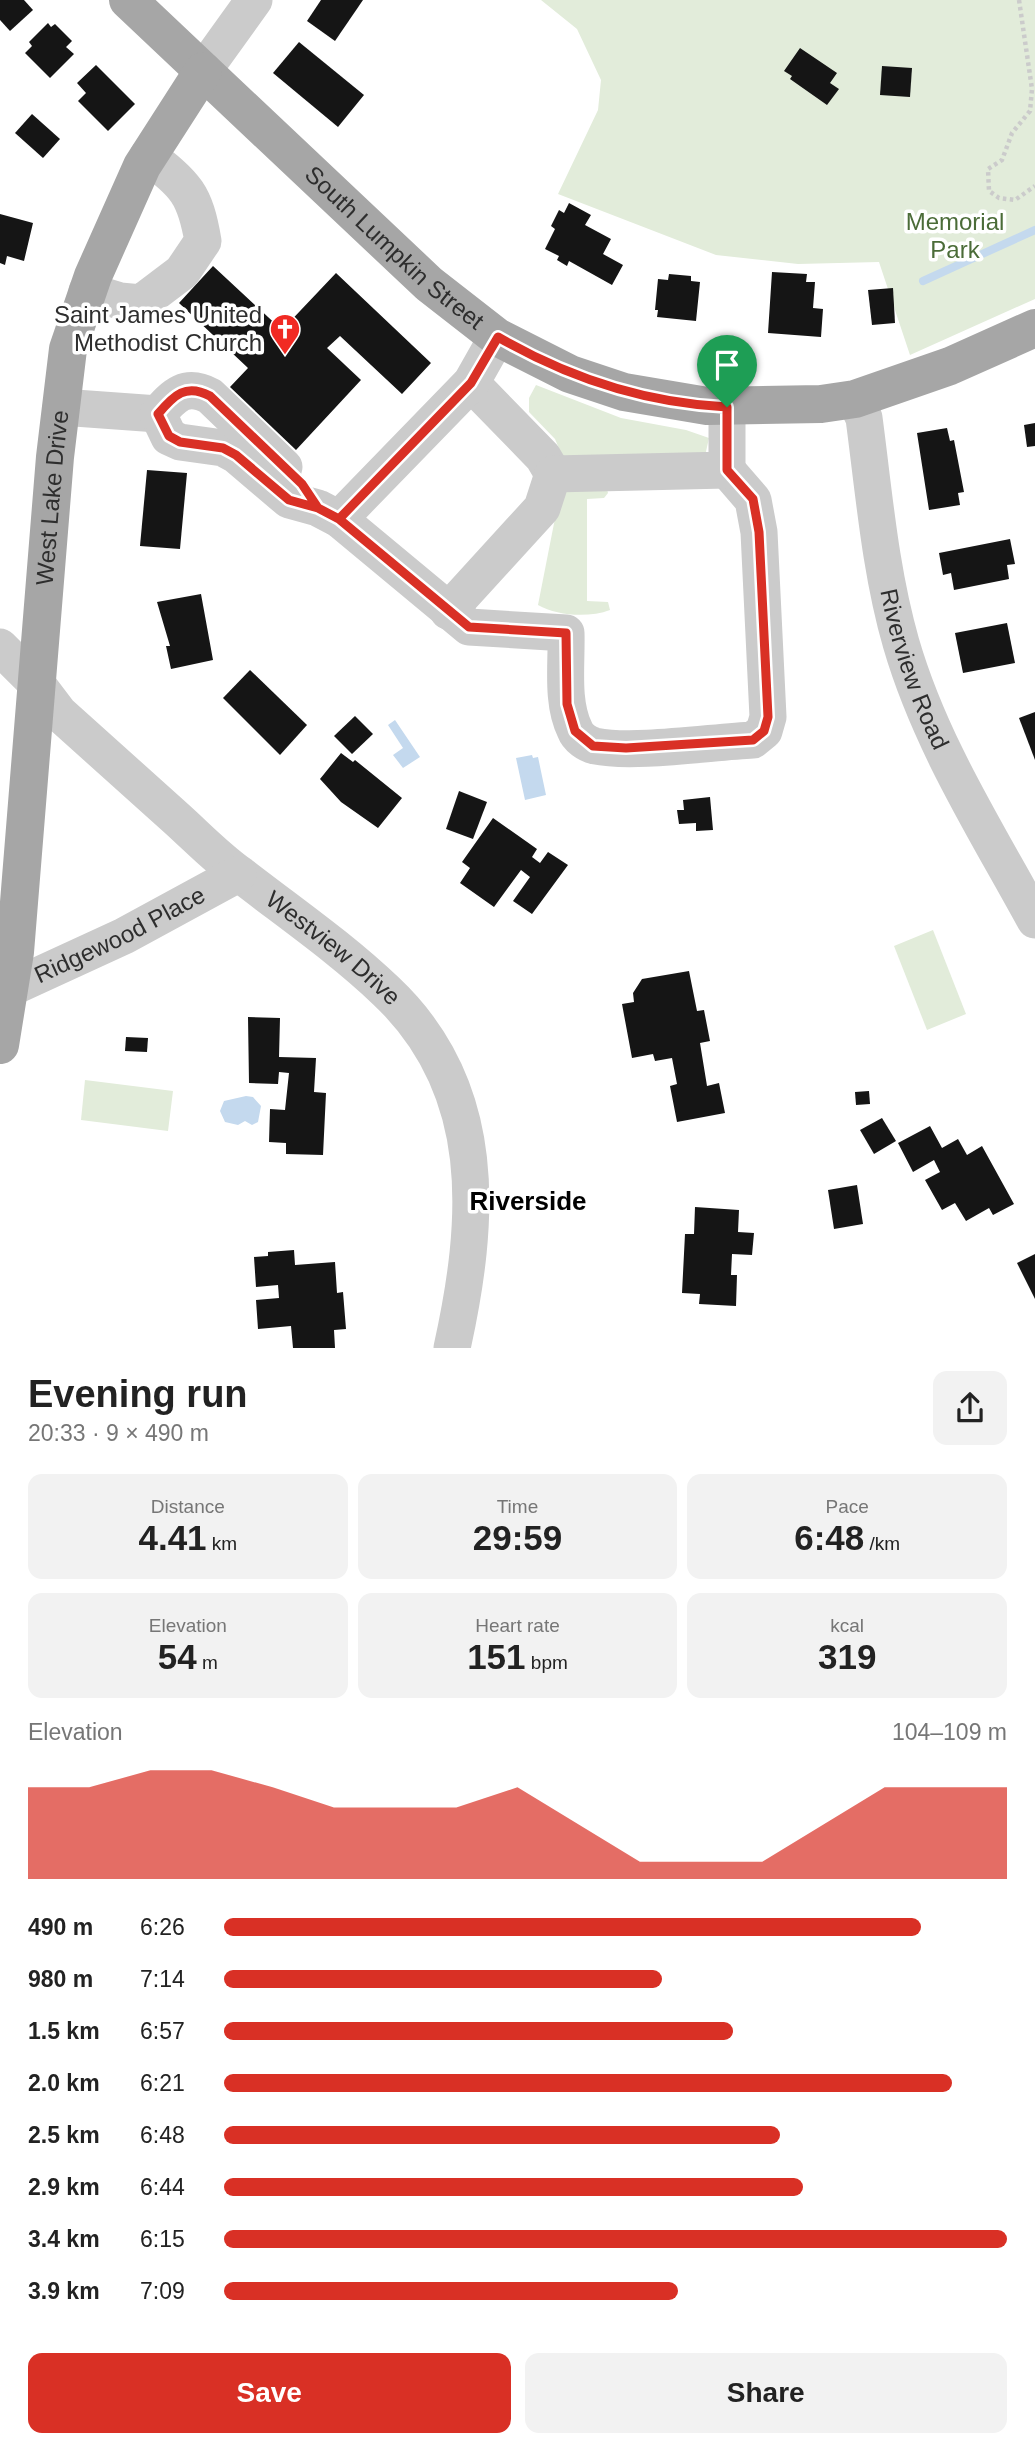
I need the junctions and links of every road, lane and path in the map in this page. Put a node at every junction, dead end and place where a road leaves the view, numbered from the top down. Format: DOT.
graph roads {
  1 [pos="128,0"];
  2 [pos="254,0"];
  3 [pos="1019,0"];
  4 [pos="203,71"];
  5 [pos="148,156"];
  6 [pos="1035,186"];
  7 [pos="87,292"];
  8 [pos="498,337"];
  9 [pos="1025,338"];
  10 [pos="471,383"];
  11 [pos="855,399"];
  12 [pos="61,407"];
  13 [pos="727,407"];
  14 [pos="158,414"];
  15 [pos="727,470"];
  16 [pos="554,474"];
  17 [pos="329,513"];
  18 [pos="448,611"];
  19 [pos="0,647"];
  20 [pos="37,684"];
  21 [pos="238,874"];
  22 [pos="1026,885"];
  23 [pos="1035,920"];
  24 [pos="5,990"];
  25 [pos="0,1045"];
  26 [pos="452,1348"];
  1 -- 4 [label="main road, South Lumpkin Street"];
  2 -- 4 [label="street, West Lake Drive"];
  3 -- 6 [label="path"];
  4 -- 5 [label="main road, West Lake Drive"];
  4 -- 8 [label="main road, South Lumpkin Street"];
  5 -- 7 [label="main road, West Lake Drive"];
  5 -- 7 [label="street"];
  7 -- 12 [label="main road, West Lake Drive"];
  8 -- 10 [label="street"];
  8 -- 13 [label="main road, South Lumpkin Street"];
  9 -- 11 [label="main road, South Lumpkin Street"];
  10 -- 16 [label="street"];
  10 -- 17 [label="street"];
  11 -- 13 [label="main road, South Lumpkin Street"];
  11 -- 22 [label="street, Riverview Road"];
  12 -- 14 [label="street"];
  12 -- 20 [label="main road, West Lake Drive"];
  13 -- 15 [label="street"];
  14 -- 17 [label="street"];
  14 -- 17 [label="street"];
  15 -- 16 [label="street"];
  15 -- 18 [label="street"];
  16 -- 18 [label="street"];
  17 -- 18 [label="street"];
  19 -- 20 [label="street, Westview Drive"];
  20 -- 21 [label="street, Westview Drive"];
  20 -- 24 [label="main road, West Lake Drive"];
  21 -- 24 [label="street, Ridgewood Place"];
  21 -- 26 [label="street, Westview Drive"];
  22 -- 23 [label="street, Riverview Road"];
  24 -- 25 [label="main road, West Lake Drive"];
}
